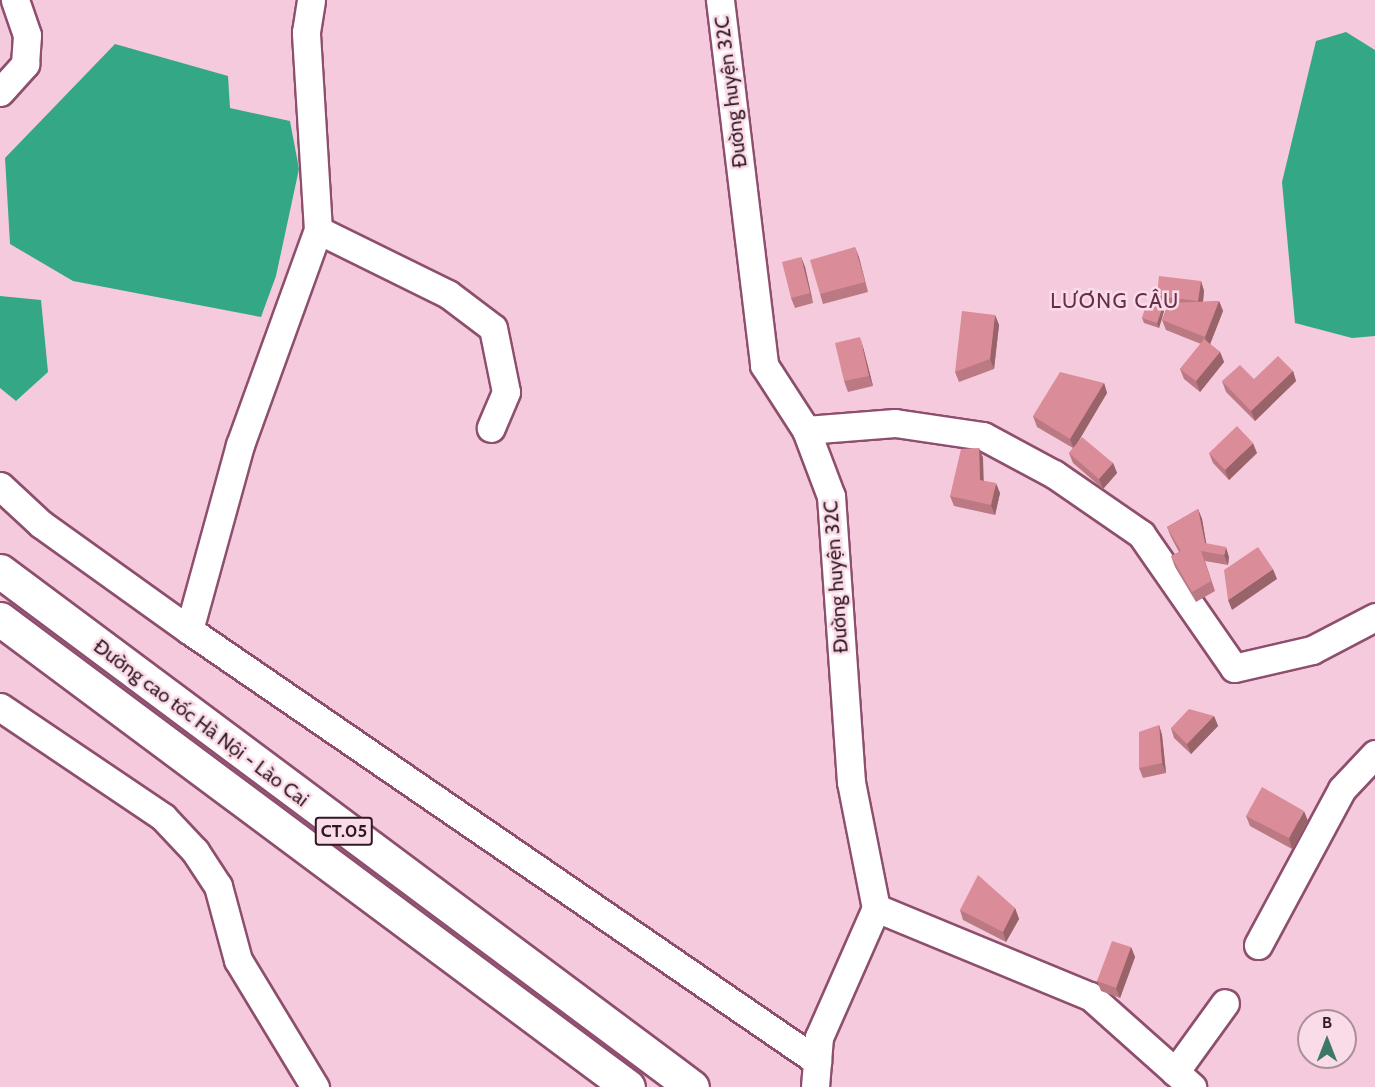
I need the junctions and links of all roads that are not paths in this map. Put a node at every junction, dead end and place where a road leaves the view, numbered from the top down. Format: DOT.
graph roads {
  1 [pos="15,0"];
  2 [pos="311,0"];
  3 [pos="720,0"];
  4 [pos="0,92"];
  5 [pos="318,230"];
  6 [pos="491,428"];
  7 [pos="806,430"];
  8 [pos="0,486"];
  9 [pos="0,571"];
  10 [pos="1375,617"];
  11 [pos="0,619"];
  12 [pos="189,630"];
  13 [pos="0,707"];
  14 [pos="1375,754"];
  15 [pos="876,908"];
  16 [pos="1258,945"];
  17 [pos="1225,1003"];
  18 [pos="816,1074"];
  19 [pos="1184,1080"];
  20 [pos="315,1087"];
  21 [pos="628,1087"];
  22 [pos="692,1087"];
  1 -- 4 [label="street"];
  2 -- 5 [label="street"];
  3 -- 7 [label="street, Đường huyện 32C"];
  5 -- 6 [label="street"];
  5 -- 12 [label="street"];
  7 -- 10 [label="street"];
  7 -- 15 [label="street, Đường huyện 32C"];
  8 -- 12 [label="street"];
  9 -- 22 [label="highway, Đường cao tốc Hà Nội - Lào Cai / CT.05"];
  11 -- 21 [label="highway, Đường cao tốc Hà Nội - Lào Cai / CT.05"];
  12 -- 18 [label="street"];
  13 -- 20 [label="street"];
  14 -- 16 [label="street"];
  15 -- 18 [label="street"];
  15 -- 19 [label="street"];
  17 -- 19 [label="street"];
}
